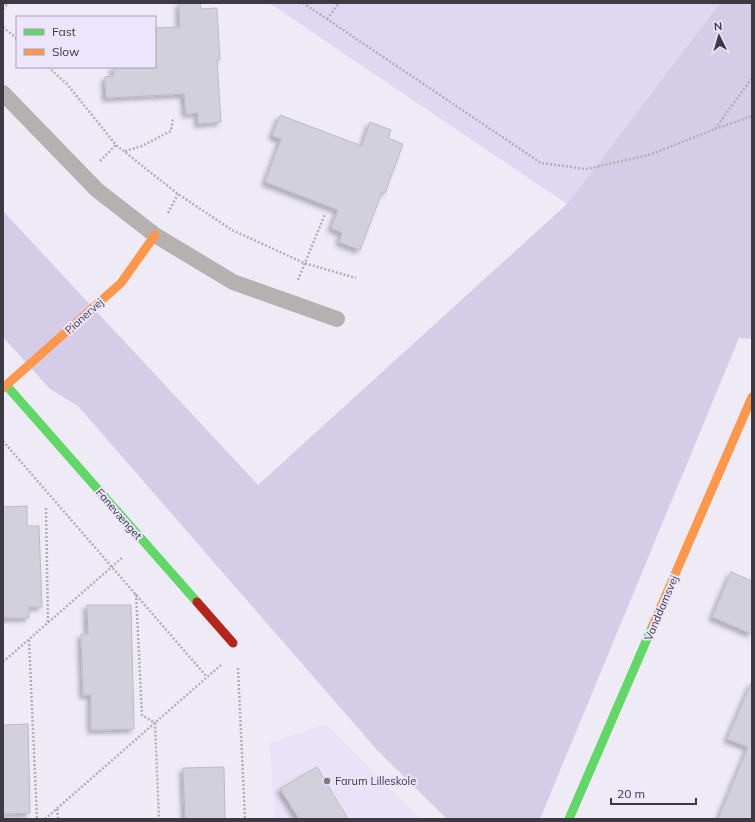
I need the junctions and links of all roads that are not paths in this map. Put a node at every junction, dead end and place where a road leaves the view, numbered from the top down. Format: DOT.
graph roads {
  1 [pos="3,93"];
  2 [pos="155,235"];
  3 [pos="336,319"];
  4 [pos="5,386"];
  5 [pos="752,397"];
  6 [pos="235,646"];
  7 [pos="569,819"];
  1 -- 2 [label="lane"];
  2 -- 3 [label="lane"];
  2 -- 4 [label="street, Pionervej"];
  4 -- 6 [label="street, Fanevænget"];
  5 -- 7 [label="street, Vanddamsvej"];
}
